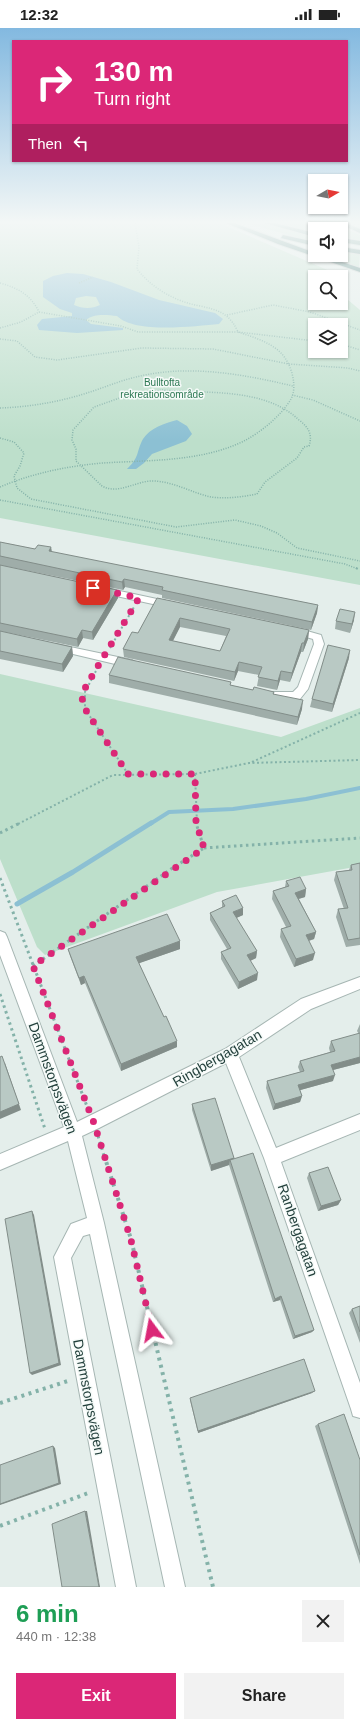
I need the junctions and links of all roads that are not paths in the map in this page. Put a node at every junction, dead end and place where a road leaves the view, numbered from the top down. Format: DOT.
graph roads {
  1 [pos="93,588"];
  2 [pos="178,606"];
  3 [pos="286,629"];
  4 [pos="45,645"];
  5 [pos="142,666"];
  6 [pos="262,692"];
  7 [pos="0,937"];
  8 [pos="360,983"];
  9 [pos="230,1054"];
  10 [pos="360,1122"];
  11 [pos="74,1131"];
  12 [pos="272,1158"];
  13 [pos="0,1162"];
  14 [pos="96,1223"];
  15 [pos="360,1407"];
  16 [pos="126,1587"];
  17 [pos="175,1587"];
  1 -- 2 [label="street"];
  3 -- 6 [label="street"];
  4 -- 5 [label="street"];
  7 -- 11 [label="street, Dammstorpsvägen"];
  8 -- 9 [label="street, Ringbergagatan"];
  9 -- 11 [label="street, Ringbergagatan"];
  9 -- 12 [label="street, Ranbergagatan"];
  10 -- 12 [label="street"];
  11 -- 13 [label="street, Ringbergagatan"];
  11 -- 14 [label="street, Dammstorpsvägen"];
  12 -- 15 [label="street, Ranbergagatan"];
  14 -- 16 [label="street, Dammstorpsvägen"];
  14 -- 17 [label="street, Dammstorpsvägen"];
}
